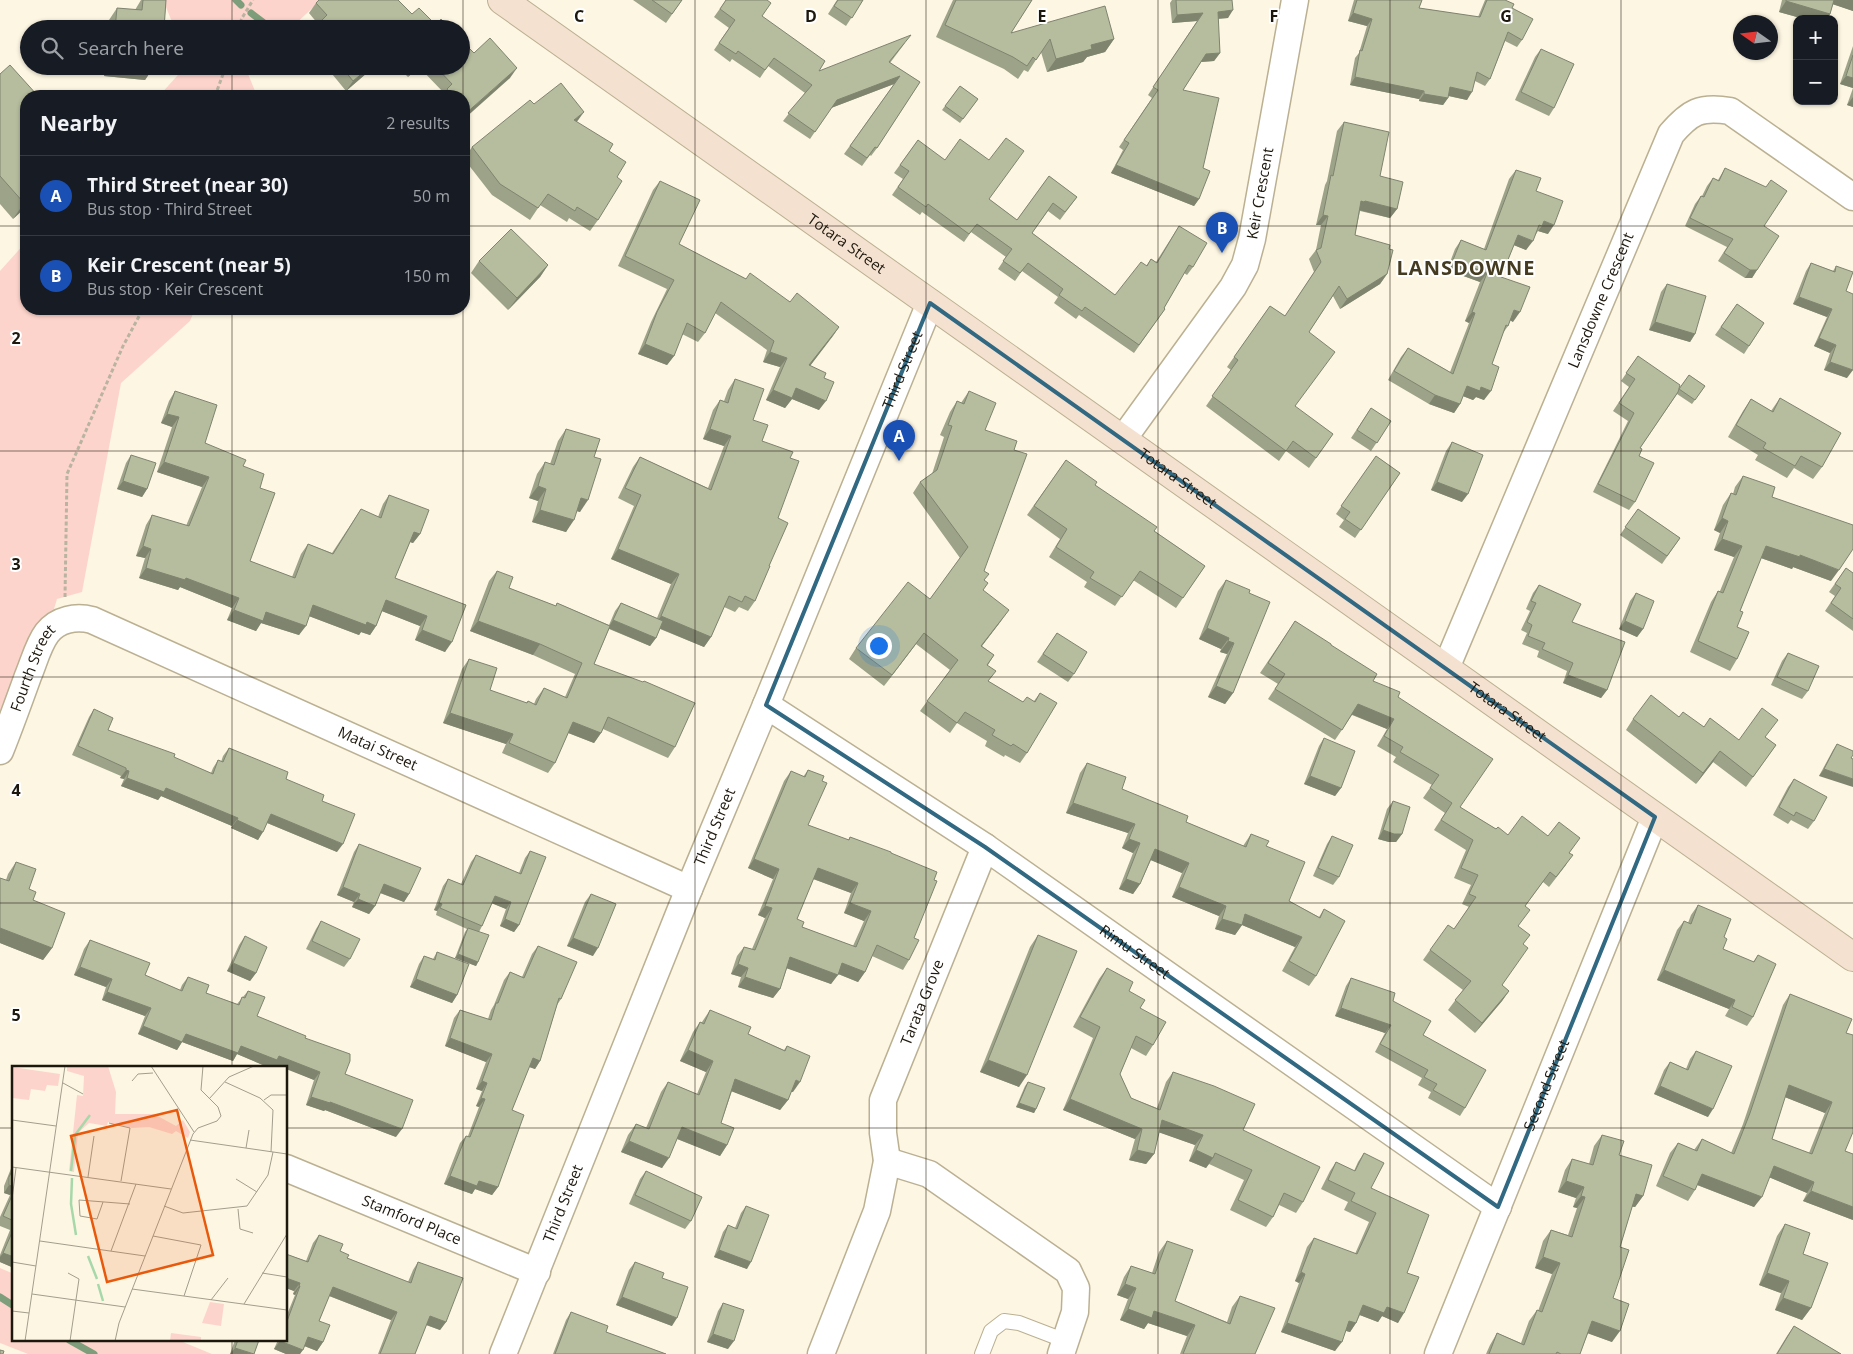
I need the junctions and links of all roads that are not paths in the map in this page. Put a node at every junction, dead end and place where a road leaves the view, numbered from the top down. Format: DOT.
graph roads {
  1 [pos="502,0"];
  2 [pos="1294,0"];
  3 [pos="1853,197"];
  4 [pos="930,303"];
  5 [pos="1124,439"];
  6 [pos="65,620"];
  7 [pos="1446,668"];
  8 [pos="766,705"];
  9 [pos="0,751"];
  10 [pos="1656,816"];
  11 [pos="985,847"];
  12 [pos="689,890"];
  13 [pos="1853,957"];
  14 [pos="887,1161"];
  15 [pos="288,1169"];
  16 [pos="1498,1207"];
  17 [pos="537,1272"];
  18 [pos="1064,1347"];
  19 [pos="504,1354"];
  20 [pos="821,1354"];
  21 [pos="982,1354"];
  22 [pos="1438,1354"];
  1 -- 4 [label="street, Totara Street"];
  2 -- 5 [label="street, Keir Crescent"];
  3 -- 7 [label="street, Lansdowne Crescent"];
  4 -- 5 [label="street, Totara Street"];
  4 -- 8 [label="street, Third Street"];
  5 -- 7 [label="street, Totara Street"];
  6 -- 9 [label="street, Fourth Street"];
  6 -- 12 [label="street, Matai Street"];
  7 -- 10 [label="street, Totara Street"];
  8 -- 11 [label="street, Rimu Street"];
  8 -- 12 [label="street, Third Street"];
  10 -- 13 [label="street, Totara Street"];
  10 -- 16 [label="street, Second Street"];
  11 -- 14 [label="street, Tarata Grove"];
  11 -- 16 [label="street, Rimu Street"];
  12 -- 17 [label="street, Third Street"];
  14 -- 18 [label="street"];
  14 -- 20 [label="street, Tarata Grove"];
  15 -- 17 [label="street, Stamford Place"];
  16 -- 22 [label="street, Second Street"];
  17 -- 19 [label="street, Third Street"];
  18 -- 21 [label="lane"];
}
